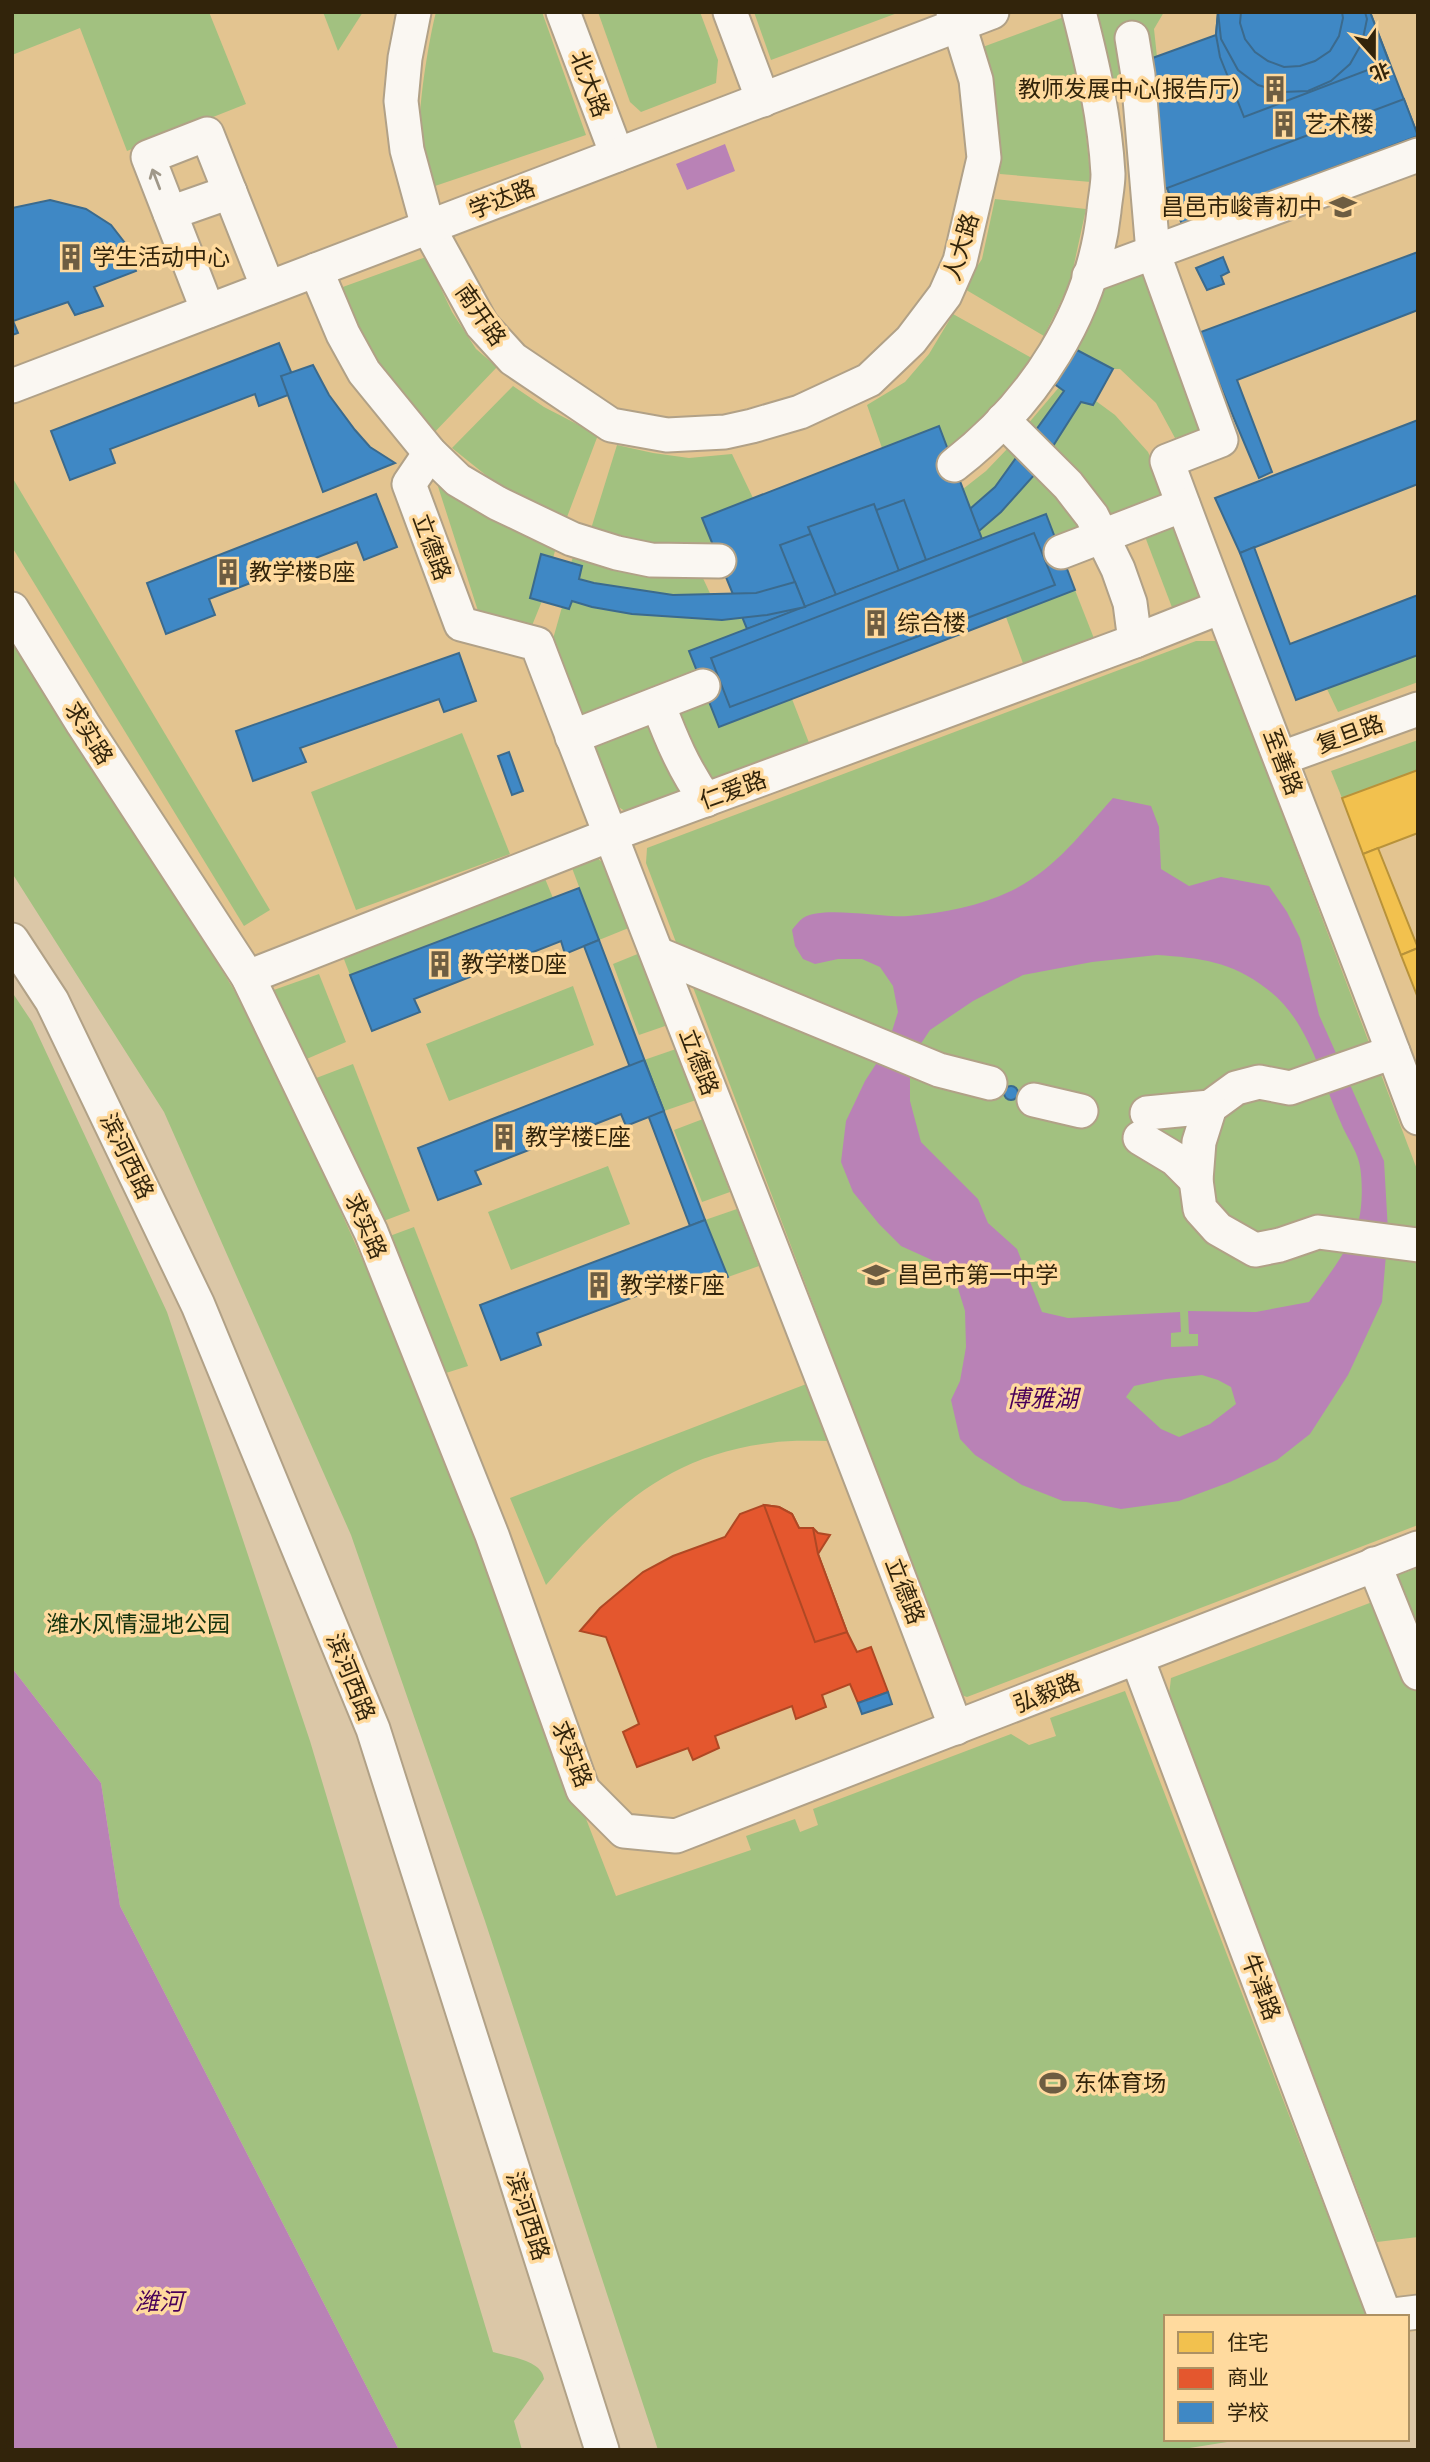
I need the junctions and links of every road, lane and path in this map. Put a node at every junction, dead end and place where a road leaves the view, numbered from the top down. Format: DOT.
graph roads {
  1 [pos="414,12"];
  2 [pos="563,12"];
  3 [pos="730,12"];
  4 [pos="992,12"];
  5 [pos="1079,12"];
  6 [pos="956,19"];
  7 [pos="1132,38"];
  8 [pos="763,100"];
  9 [pos="1142,122"];
  10 [pos="1102,128"];
  11 [pos="617,155"];
  12 [pos="1418,155"];
  13 [pos="230,192"];
  14 [pos="170,213"];
  15 [pos="428,227"];
  16 [pos="1153,252"];
  17 [pos="316,270"];
  18 [pos="1089,276"];
  19 [pos="268,288"];
  20 [pos="208,311"];
  21 [pos="12,386"];
  22 [pos="800,412"];
  23 [pos="1003,421"];
  24 [pos="430,453"];
  25 [pos="954,465"];
  26 [pos="1183,505"];
  27 [pos="1101,536"];
  28 [pos="1060,552"];
  29 [pos="719,561"];
  30 [pos="1221,607"];
  31 [pos="12,609"];
  32 [pos="1135,641"];
  33 [pos="703,686"];
  34 [pos="658,704"];
  35 [pos="1418,709"];
  36 [pos="572,737"];
  37 [pos="1282,758"];
  38 [pos="706,800"];
  39 [pos="610,835"];
  40 [pos="12,940"];
  41 [pos="658,954"];
  42 [pos="248,977"];
  43 [pos="1393,1052"];
  44 [pos="990,1083"];
  45 [pos="1034,1100"];
  46 [pos="1210,1107"];
  47 [pos="1081,1111"];
  48 [pos="1418,1118"];
  49 [pos="1196,1180"];
  50 [pos="1418,1245"];
  51 [pos="1418,1548"];
  52 [pos="1374,1564"];
  53 [pos="1137,1658"];
  54 [pos="1418,1673"];
  55 [pos="956,1728"];
  56 [pos="676,1836"];
  57 [pos="1418,2312"];
  58 [pos="1385,2315"];
  59 [pos="1393,2315"];
  60 [pos="602,2450"];
  1 -- 15 [label="street, 南开路"];
  2 -- 11 [label="street, 北大路"];
  3 -- 8 [label="street"];
  4 -- 6 [label="street, 学达路"];
  5 -- 10 [label="street"];
  6 -- 8 [label="street, 学达路"];
  6 -- 22 [label="street, 人大路"];
  7 -- 9 [label="street"];
  8 -- 11 [label="street, 学达路"];
  9 -- 10 [label="street"];
  9 -- 16 [label="street"];
  10 -- 18 [label="street"];
  11 -- 15 [label="street, 学达路"];
  12 -- 16 [label="street"];
  13 -- 14 [label="street"];
  14 -- 13 [label="street, one-way"];
  13 -- 19 [label="street"];
  14 -- 20 [label="street"];
  15 -- 17 [label="street, 学达路"];
  15 -- 22 [label="street, 南开路"];
  16 -- 18 [label="street"];
  16 -- 26 [label="street, 至善路"];
  17 -- 19 [label="street, 学达路"];
  17 -- 24 [label="street"];
  18 -- 23 [label="street"];
  19 -- 20 [label="street, 学达路"];
  20 -- 21 [label="street, 学达路"];
  23 -- 25 [label="street"];
  23 -- 27 [label="street"];
  24 -- 29 [label="street"];
  24 -- 36 [label="street, 立德路"];
  26 -- 27 [label="street"];
  26 -- 30 [label="street, 至善路"];
  27 -- 28 [label="street"];
  27 -- 32 [label="street"];
  30 -- 32 [label="street, 仁爱路"];
  30 -- 37 [label="street, 至善路"];
  31 -- 42 [label="street, 求实路"];
  32 -- 38 [label="street, 仁爱路"];
  33 -- 34 [label="street"];
  34 -- 36 [label="street"];
  34 -- 38 [label="street"];
  35 -- 37 [label="street, 复旦路"];
  36 -- 39 [label="street, 立德路"];
  37 -- 43 [label="street, 至善路"];
  38 -- 39 [label="street, 仁爱路"];
  39 -- 41 [label="street, 立德路"];
  39 -- 42 [label="street, 仁爱路"];
  40 -- 60 [label="street, 滨河西路"];
  41 -- 44 [label="street"];
  41 -- 55 [label="street, 立德路"];
  42 -- 56 [label="street, 求实路"];
  43 -- 46 [label="street"];
  43 -- 48 [label="street, 至善路"];
  45 -- 47 [label="street"];
  46 -- 49 [label="street"];
  46 -- 49 [label="street"];
  49 -- 50 [label="street"];
  51 -- 52 [label="street, 弘毅路"];
  52 -- 53 [label="street, 弘毅路"];
  52 -- 54 [label="street"];
  53 -- 55 [label="street, 弘毅路"];
  53 -- 58 [label="street, 牛津路"];
  55 -- 56 [label="street, 弘毅路"];
  57 -- 59 [label="street"];
}
